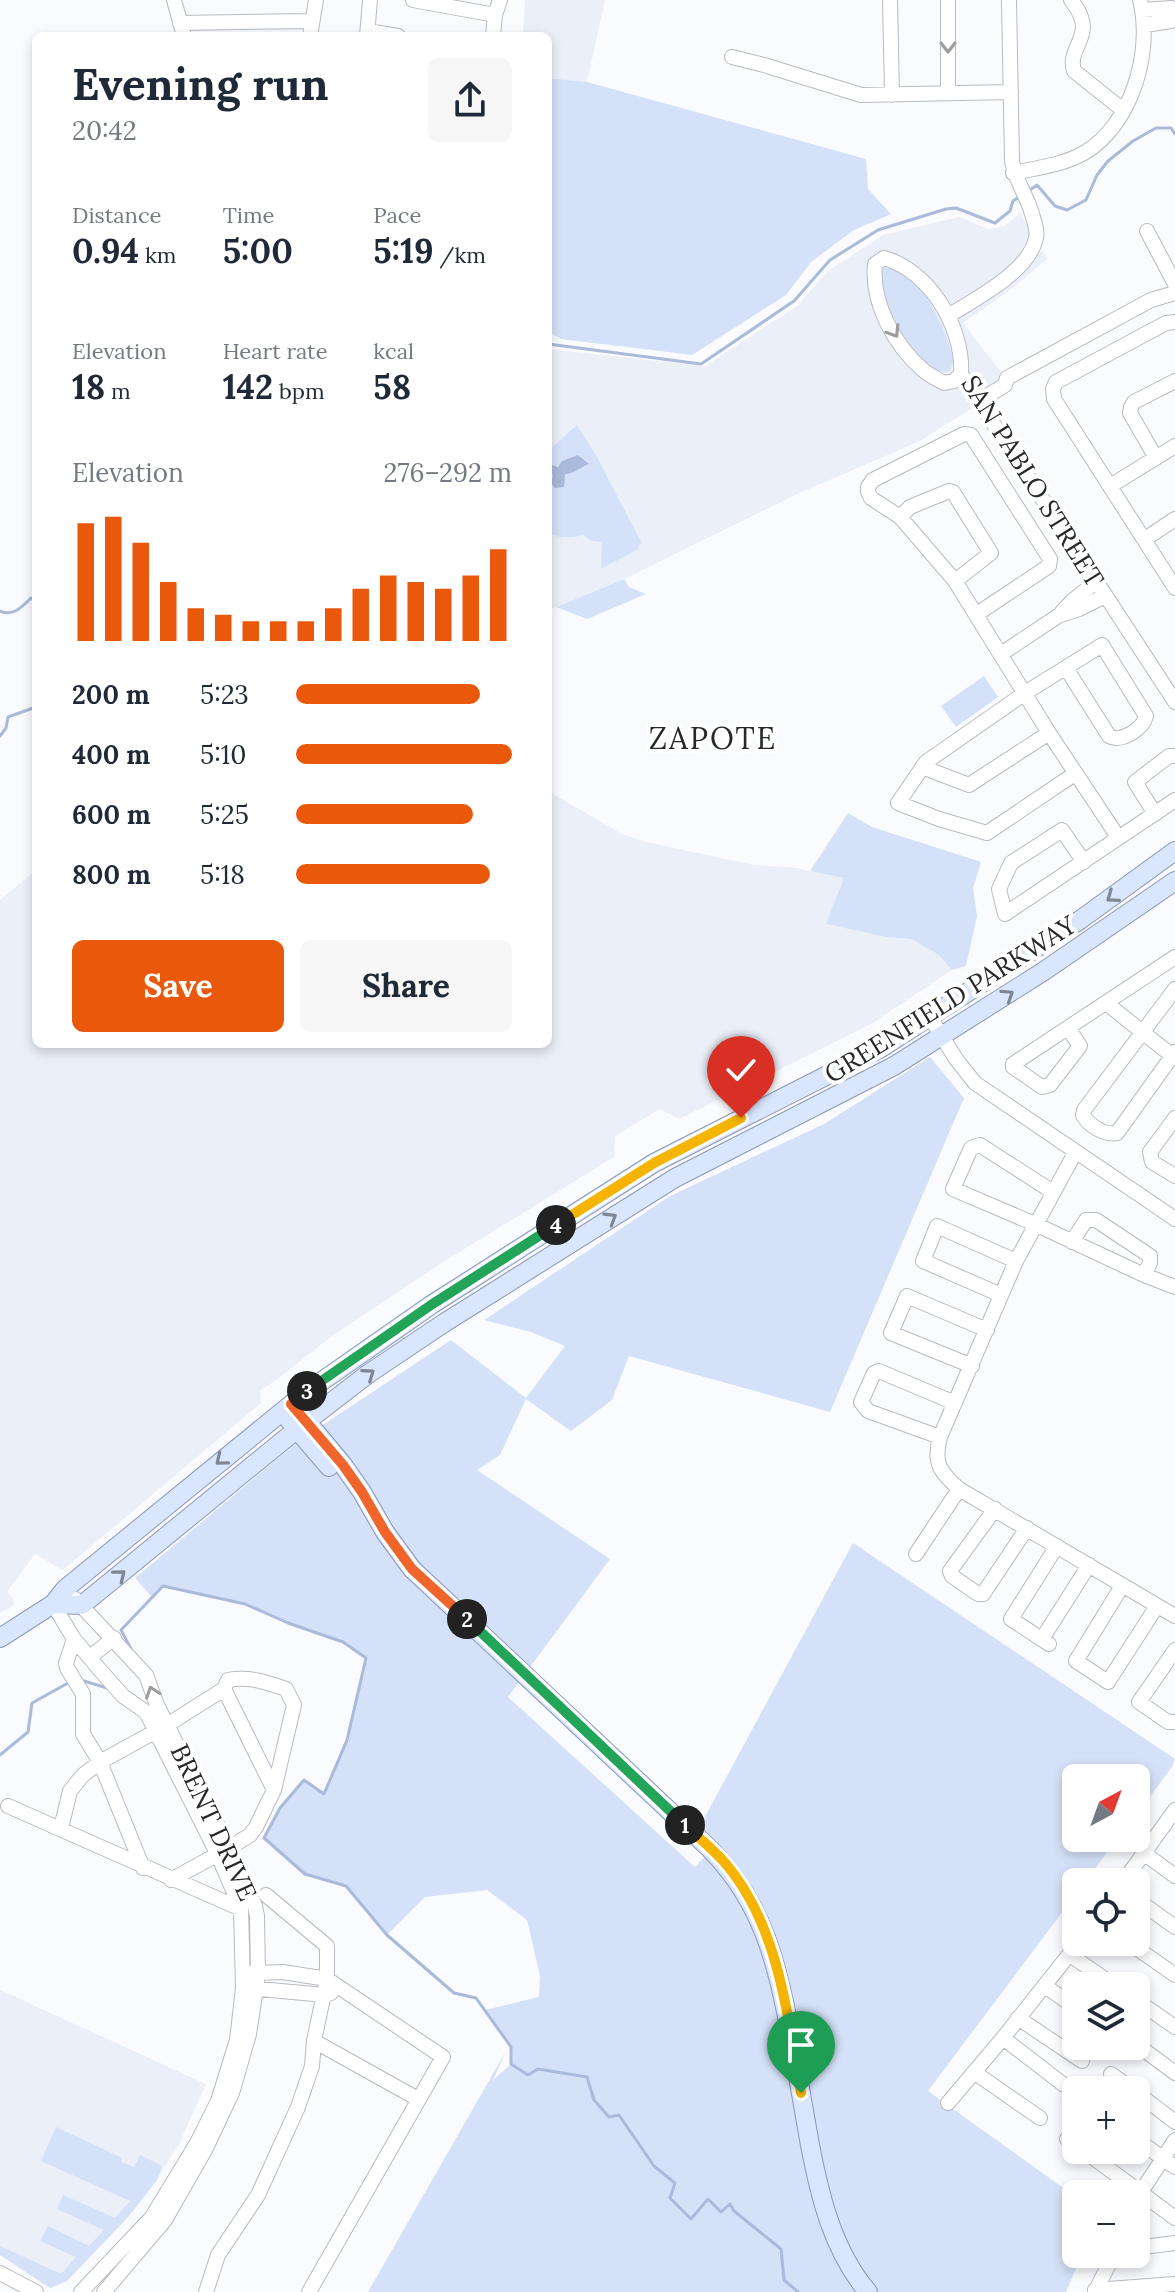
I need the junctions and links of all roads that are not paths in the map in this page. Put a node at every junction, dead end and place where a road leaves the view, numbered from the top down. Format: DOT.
graph roads {
  1 [pos="174,0"];
  2 [pos="316,0"];
  3 [pos="370,0"];
  4 [pos="413,0"];
  5 [pos="500,0"];
  6 [pos="890,0"];
  7 [pos="948,0"];
  8 [pos="1009,0"];
  9 [pos="1071,0"];
  10 [pos="1175,11"];
  11 [pos="1142,12"];
  12 [pos="495,15"];
  13 [pos="1175,18"];
  14 [pos="311,28"];
  15 [pos="182,29"];
  16 [pos="367,32"];
  17 [pos="493,32"];
  18 [pos="732,57"];
  19 [pos="1011,92"];
  20 [pos="948,93"];
  21 [pos="892,95"];
  22 [pos="1123,110"];
  23 [pos="1016,178"];
  24 [pos="1147,231"];
  25 [pos="1175,284"];
  26 [pos="1175,293"];
  27 [pos="948,316"];
  28 [pos="1175,322"];
  29 [pos="961,374"];
  30 [pos="1175,381"];
  31 [pos="979,401"];
  32 [pos="1175,446"];
  33 [pos="1156,458"];
  34 [pos="1110,486"];
  35 [pos="900,517"];
  36 [pos="1175,519"];
  37 [pos="1145,539"];
  38 [pos="955,581"];
  39 [pos="1096,582"];
  40 [pos="1175,588"];
  41 [pos="1105,596"];
  42 [pos="977,614"];
  43 [pos="1058,616"];
  44 [pos="1001,654"];
  45 [pos="1066,668"];
  46 [pos="1025,693"];
  47 [pos="1175,702"];
  48 [pos="1049,733"];
  49 [pos="1175,756"];
  50 [pos="922,767"];
  51 [pos="1076,773"];
  52 [pos="1175,800"];
  53 [pos="1155,814"];
  54 [pos="1118,837"];
  55 [pos="1175,851"];
  56 [pos="1084,862"];
  57 [pos="1175,881"];
  58 [pos="1172,963"];
  59 [pos="1175,989"];
  60 [pos="1106,1003"];
  61 [pos="930,1017"];
  62 [pos="1068,1028"];
  63 [pos="1142,1032"];
  64 [pos="942,1036"];
  65 [pos="1174,1055"];
  66 [pos="793,1093"];
  67 [pos="802,1113"];
  68 [pos="1175,1118"];
  69 [pos="1075,1153"];
  70 [pos="1175,1176"];
  71 [pos="1053,1192"];
  72 [pos="1175,1219"];
  73 [pos="1035,1224"];
  74 [pos="1072,1242"];
  75 [pos="1016,1261"];
  76 [pos="1144,1275"];
  77 [pos="1175,1287"];
  78 [pos="1001,1295"];
  79 [pos="987,1330"];
  80 [pos="972,1366"];
  81 [pos="955,1403"];
  82 [pos="286,1408"];
  83 [pos="302,1425"];
  84 [pos="940,1437"];
  85 [pos="959,1489"];
  86 [pos="995,1509"];
  87 [pos="1027,1528"];
  88 [pos="126,1538"];
  89 [pos="157,1545"];
  90 [pos="1057,1546"];
  91 [pos="916,1554"];
  92 [pos="1089,1565"];
  93 [pos="1122,1586"];
  94 [pos="59,1596"];
  95 [pos="82,1605"];
  96 [pos="1157,1606"];
  97 [pos="1175,1616"];
  98 [pos="0,1638"];
  99 [pos="114,1638"];
  100 [pos="74,1639"];
  101 [pos="1175,1650"];
  102 [pos="90,1657"];
  103 [pos="224,1689"];
  104 [pos="1175,1722"];
  105 [pos="162,1728"];
  106 [pos="100,1762"];
  107 [pos="274,1790"];
  108 [pos="8,1806"];
  109 [pos="1175,1810"];
  110 [pos="61,1828"];
  111 [pos="224,1852"];
  112 [pos="1145,1854"];
  113 [pos="143,1868"];
  114 [pos="1134,1868"];
  115 [pos="1175,1876"];
  116 [pos="171,1880"];
  117 [pos="266,1895"];
  118 [pos="241,1909"];
  119 [pos="1150,1909"];
  120 [pos="1175,1927"];
  121 [pos="1069,1956"];
  122 [pos="1083,1956"];
  123 [pos="1148,1956"];
  124 [pos="1100,1972"];
  125 [pos="1175,1975"];
  126 [pos="327,1979"];
  127 [pos="250,1981"];
  128 [pos="1045,1986"];
  129 [pos="343,1990"];
  130 [pos="325,1995"];
  131 [pos="1062,1998"];
  132 [pos="1150,2010"];
  133 [pos="1018,2018"];
  134 [pos="1175,2027"];
  135 [pos="1003,2038"];
  136 [pos="314,2041"];
  137 [pos="1150,2054"];
  138 [pos="1082,2061"];
  139 [pos="974,2072"];
  140 [pos="1175,2073"];
  141 [pos="1111,2074"];
  142 [pos="1114,2076"];
  143 [pos="1062,2083"];
  144 [pos="418,2099"];
  145 [pos="948,2103"];
  146 [pos="1150,2103"];
  147 [pos="1040,2118"];
  148 [pos="1175,2122"];
  149 [pos="1175,2140"];
  150 [pos="1150,2149"];
  151 [pos="1169,2162"];
  152 [pos="1099,2164"];
  153 [pos="811,2178"];
  154 [pos="1118,2180"];
  155 [pos="1150,2183"];
  156 [pos="1150,2204"];
  157 [pos="1175,2218"];
  158 [pos="1175,2243"];
  159 [pos="1150,2246"];
  160 [pos="124,2257"];
  161 [pos="1107,2268"];
  162 [pos="0,2273"];
  163 [pos="1175,2284"];
  164 [pos="1095,2291"];
  165 [pos="36,2292"];
  166 [pos="81,2292"];
  167 [pos="104,2292"];
  168 [pos="206,2292"];
  169 [pos="309,2292"];
  170 [pos="854,2292"];
  171 [pos="868,2292"];
  1 -- 15 [label="street"];
  2 -- 14 [label="street"];
  3 -- 16 [label="street"];
  4 -- 12 [label="street"];
  5 -- 12 [label="street"];
  6 -- 21 [label="street"];
  7 -- 20 [label="street, one-way"];
  8 -- 19 [label="street"];
  9 -- 22 [label="street"];
  10 -- 11 [label="street"];
  11 -- 13 [label="street"];
  11 -- 22 [label="street"];
  12 -- 17 [label="street"];
  14 -- 15 [label="street"];
  18 -- 21 [label="street"];
  19 -- 20 [label="street"];
  19 -- 23 [label="street"];
  20 -- 21 [label="street"];
  22 -- 23 [label="street"];
  23 -- 27 [label="street"];
  24 -- 25 [label="street"];
  26 -- 31 [label="street"];
  27 -- 29 [label="street, SAN PABLO STREET"];
  27 -- 29 [label="street, SAN PABLO STREET, one-way"];
  28 -- 34 [label="street"];
  29 -- 31 [label="street, SAN PABLO STREET"];
  30 -- 33 [label="street"];
  31 -- 39 [label="street, SAN PABLO STREET"];
  32 -- 33 [label="street"];
  33 -- 34 [label="street"];
  34 -- 37 [label="street"];
  35 -- 38 [label="street"];
  35 -- 38 [label="street"];
  35 -- 42 [label="street"];
  36 -- 37 [label="street"];
  37 -- 40 [label="street"];
  38 -- 42 [label="street"];
  39 -- 41 [label="street, SAN PABLO STREET"];
  39 -- 43 [label="street"];
  41 -- 43 [label="street"];
  41 -- 47 [label="street, SAN PABLO STREET"];
  42 -- 44 [label="street"];
  43 -- 44 [label="street"];
  44 -- 46 [label="street"];
  45 -- 45 [label="street"];
  45 -- 46 [label="street"];
  46 -- 48 [label="street"];
  46 -- 50 [label="street"];
  48 -- 50 [label="street"];
  48 -- 51 [label="street"];
  49 -- 53 [label="street"];
  50 -- 51 [label="street"];
  51 -- 54 [label="street"];
  52 -- 53 [label="street"];
  53 -- 54 [label="street"];
  54 -- 56 [label="street"];
  55 -- 61 [label="main road, GREENFIELD PARKWAY, one-way"];
  56 -- 56 [label="street"];
  64 -- 57 [label="main road, GREENFIELD PARKWAY, one-way"];
  58 -- 60 [label="street"];
  59 -- 63 [label="street"];
  60 -- 62 [label="street"];
  60 -- 63 [label="street"];
  61 -- 64 [label="street"];
  61 -- 66 [label="main road, GREENFIELD PARKWAY"];
  62 -- 62 [label="street"];
  63 -- 65 [label="street"];
  63 -- 65 [label="street"];
  64 -- 67 [label="main road, GREENFIELD PARKWAY"];
  64 -- 69 [label="street"];
  66 -- 67 [label="main road"];
  66 -- 82 [label="main road, GREENFIELD PARKWAY"];
  83 -- 67 [label="main road, GREENFIELD PARKWAY, one-way"];
  68 -- 70 [label="street"];
  69 -- 71 [label="street"];
  69 -- 72 [label="street"];
  71 -- 73 [label="street"];
  71 -- 73 [label="street"];
  73 -- 74 [label="street"];
  73 -- 75 [label="street"];
  74 -- 76 [label="street"];
  74 -- 76 [label="street"];
  75 -- 78 [label="street"];
  75 -- 78 [label="street"];
  76 -- 77 [label="street"];
  78 -- 79 [label="street"];
  79 -- 80 [label="street"];
  79 -- 80 [label="street"];
  80 -- 81 [label="street"];
  81 -- 84 [label="street"];
  81 -- 84 [label="street"];
  82 -- 83 [label="main road"];
  82 -- 88 [label="main road, GREENFIELD PARKWAY, one-way"];
  83 -- 89 [label="main road, GREENFIELD PARKWAY"];
  83 -- 153 [label="main road"];
  84 -- 85 [label="street"];
  85 -- 86 [label="street"];
  85 -- 91 [label="street"];
  86 -- 87 [label="street"];
  86 -- 87 [label="street"];
  87 -- 90 [label="street"];
  88 -- 89 [label="main road"];
  88 -- 94 [label="main road, GREENFIELD PARKWAY"];
  95 -- 89 [label="main road, GREENFIELD PARKWAY, one-way"];
  90 -- 92 [label="street"];
  90 -- 92 [label="street"];
  92 -- 93 [label="street"];
  93 -- 96 [label="street"];
  93 -- 96 [label="street"];
  94 -- 95 [label="main road"];
  94 -- 98 [label="main road, GREENFIELD PARKWAY"];
  94 -- 100 [label="street, BRENT DRIVE"];
  95 -- 99 [label="street, BRENT DRIVE"];
  96 -- 97 [label="street"];
  99 -- 102 [label="street"];
  105 -- 99 [label="street, BRENT DRIVE, one-way"];
  100 -- 102 [label="street, BRENT DRIVE"];
  100 -- 106 [label="street"];
  101 -- 104 [label="street"];
  102 -- 105 [label="street, BRENT DRIVE"];
  103 -- 105 [label="street"];
  103 -- 107 [label="street"];
  103 -- 107 [label="street"];
  105 -- 106 [label="street"];
  105 -- 111 [label="street, BRENT DRIVE"];
  106 -- 110 [label="street"];
  106 -- 113 [label="street"];
  107 -- 111 [label="street"];
  108 -- 110 [label="street"];
  109 -- 112 [label="street"];
  110 -- 113 [label="street"];
  111 -- 116 [label="street"];
  111 -- 118 [label="street, BRENT DRIVE"];
  111 -- 127 [label="street, BRENT DRIVE"];
  112 -- 114 [label="street"];
  112 -- 115 [label="street"];
  113 -- 116 [label="street"];
  116 -- 118 [label="street"];
  117 -- 126 [label="street"];
  118 -- 127 [label="street, BRENT DRIVE"];
  119 -- 120 [label="street"];
  121 -- 128 [label="street"];
  122 -- 124 [label="street"];
  123 -- 125 [label="street"];
  126 -- 127 [label="street"];
  126 -- 129 [label="street"];
  126 -- 130 [label="street"];
  127 -- 130 [label="street"];
  127 -- 160 [label="street, BRENT DRIVE"];
  128 -- 131 [label="street"];
  128 -- 133 [label="street"];
  129 -- 130 [label="street"];
  129 -- 144 [label="street"];
  130 -- 136 [label="street"];
  132 -- 134 [label="street"];
  133 -- 135 [label="street"];
  133 -- 138 [label="street"];
  135 -- 139 [label="street"];
  135 -- 143 [label="street"];
  136 -- 144 [label="street"];
  136 -- 168 [label="street"];
  137 -- 140 [label="street"];
  139 -- 145 [label="street"];
  139 -- 147 [label="street"];
  141 -- 142 [label="street"];
  144 -- 169 [label="street"];
  146 -- 148 [label="street"];
  149 -- 151 [label="street"];
  150 -- 151 [label="street"];
  151 -- 155 [label="street"];
  152 -- 154 [label="street"];
  153 -- 170 [label="main road"];
  153 -- 171 [label="main road"];
  156 -- 157 [label="street"];
  158 -- 159 [label="street"];
  160 -- 166 [label="street, BRENT DRIVE"];
  160 -- 167 [label="street, BRENT DRIVE"];
  161 -- 164 [label="street"];
  162 -- 165 [label="street"];
  163 -- 164 [label="street"];
}
